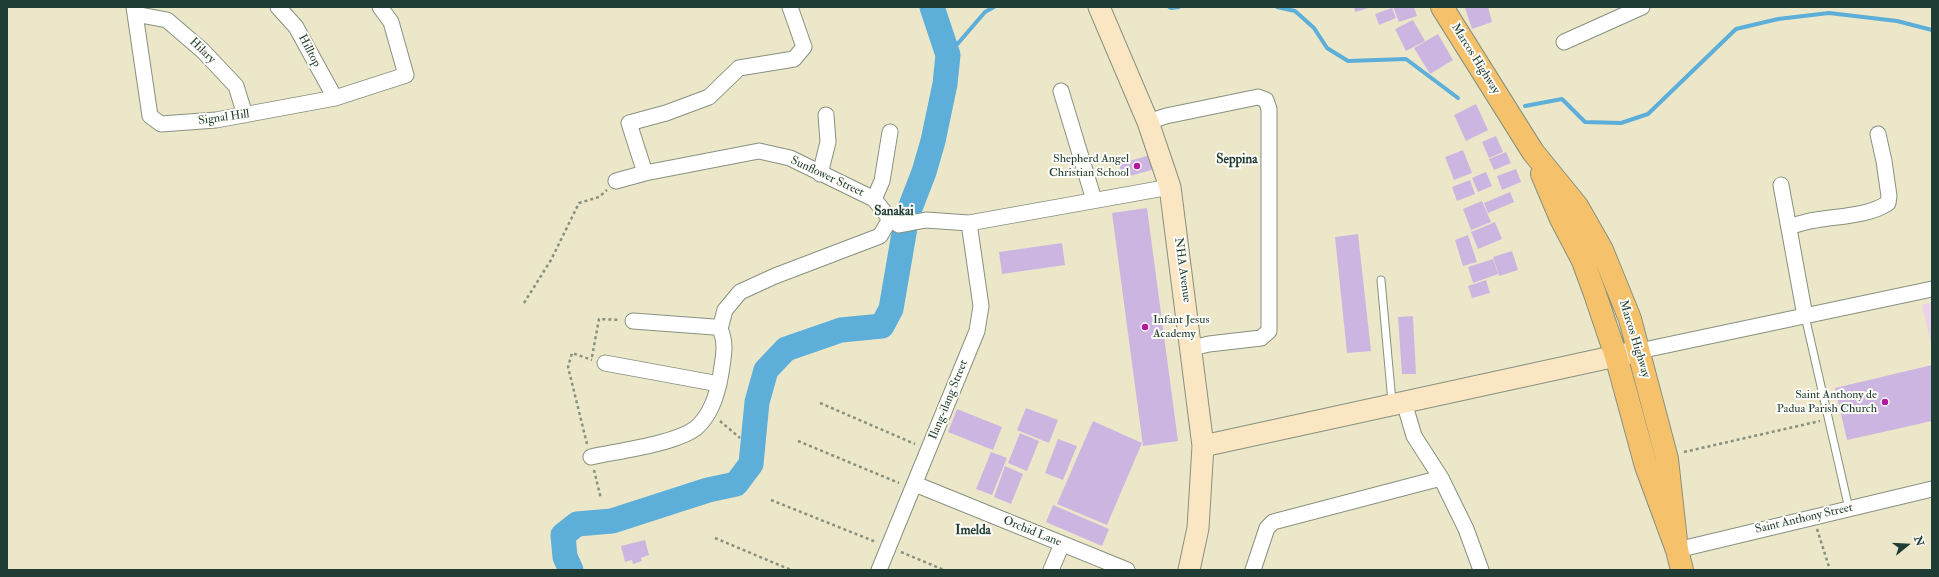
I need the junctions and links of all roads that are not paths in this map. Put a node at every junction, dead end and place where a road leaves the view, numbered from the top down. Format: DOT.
graph roads {
  1 [pos="278,7"];
  2 [pos="380,7"];
  3 [pos="790,7"];
  4 [pos="1099,7"];
  5 [pos="1442,7"];
  6 [pos="1642,7"];
  7 [pos="135,10"];
  8 [pos="1564,42"];
  9 [pos="1061,91"];
  10 [pos="335,98"];
  11 [pos="826,114"];
  12 [pos="245,115"];
  13 [pos="1148,122"];
  14 [pos="890,132"];
  15 [pos="1878,134"];
  16 [pos="1533,152"];
  17 [pos="644,173"];
  18 [pos="820,174"];
  19 [pos="616,181"];
  20 [pos="1781,185"];
  21 [pos="1170,187"];
  22 [pos="874,199"];
  23 [pos="1094,200"];
  24 [pos="894,222"];
  25 [pos="969,223"];
  26 [pos="1789,227"];
  27 [pos="1381,280"];
  28 [pos="1932,289"];
  29 [pos="1805,316"];
  30 [pos="633,321"];
  31 [pos="720,329"];
  32 [pos="1192,348"];
  33 [pos="1639,351"];
  34 [pos="1616,356"];
  35 [pos="598,362"];
  36 [pos="719,384"];
  37 [pos="1398,403"];
  38 [pos="1203,446"];
  39 [pos="591,457"];
  40 [pos="1441,478"];
  41 [pos="914,487"];
  42 [pos="1932,489"];
  43 [pos="1849,509"];
  44 [pos="1062,544"];
  45 [pos="1679,560"];
  46 [pos="879,570"];
  47 [pos="1051,570"];
  48 [pos="1127,570"];
  49 [pos="1189,570"];
  50 [pos="1253,570"];
  51 [pos="1481,570"];
  1 -- 10 [label="street, Hilltop"];
  2 -- 10 [label="street, Signal Hill"];
  3 -- 17 [label="street"];
  4 -- 13 [label="street, NHA Avenue"];
  5 -- 16 [label="main road, Marcos Highway"];
  6 -- 8 [label="street"];
  7 -- 12 [label="street, Hilary"];
  7 -- 12 [label="street, Signal Hill"];
  9 -- 23 [label="street"];
  10 -- 12 [label="street, Signal Hill"];
  11 -- 18 [label="street"];
  13 -- 21 [label="street, NHA Avenue"];
  13 -- 32 [label="street"];
  14 -- 22 [label="street"];
  15 -- 26 [label="street"];
  16 -- 33 [label="main road, Marcos Highway"];
  16 -- 34 [label="main road, Marcos Highway"];
  17 -- 18 [label="street, Sunflower Street"];
  17 -- 19 [label="street, Sunflower Street"];
  18 -- 22 [label="street, Sunflower Street"];
  20 -- 26 [label="street"];
  21 -- 23 [label="street"];
  21 -- 32 [label="street, NHA Avenue"];
  22 -- 24 [label="street, Sunflower Street"];
  23 -- 25 [label="street"];
  24 -- 25 [label="street"];
  24 -- 31 [label="street"];
  25 -- 41 [label="street, Ilang-ilang Street"];
  26 -- 29 [label="street"];
  27 -- 37 [label="lane"];
  28 -- 29 [label="street"];
  29 -- 33 [label="street"];
  29 -- 43 [label="lane"];
  30 -- 31 [label="street"];
  31 -- 36 [label="street"];
  32 -- 38 [label="street, NHA Avenue"];
  33 -- 34 [label="street"];
  33 -- 45 [label="main road, Marcos Highway"];
  34 -- 37 [label="street"];
  34 -- 45 [label="main road, Marcos Highway"];
  35 -- 36 [label="street"];
  36 -- 39 [label="street"];
  37 -- 38 [label="street"];
  37 -- 40 [label="street"];
  38 -- 49 [label="street, NHA Avenue"];
  40 -- 50 [label="street"];
  40 -- 51 [label="street"];
  41 -- 44 [label="street, Orchid Lane"];
  41 -- 46 [label="street, Ilang-ilang Street"];
  42 -- 43 [label="street, Saint Anthony Street"];
  43 -- 45 [label="street, Saint Anthony Street"];
  44 -- 47 [label="street"];
  44 -- 48 [label="street, Orchid Lane"];
}
